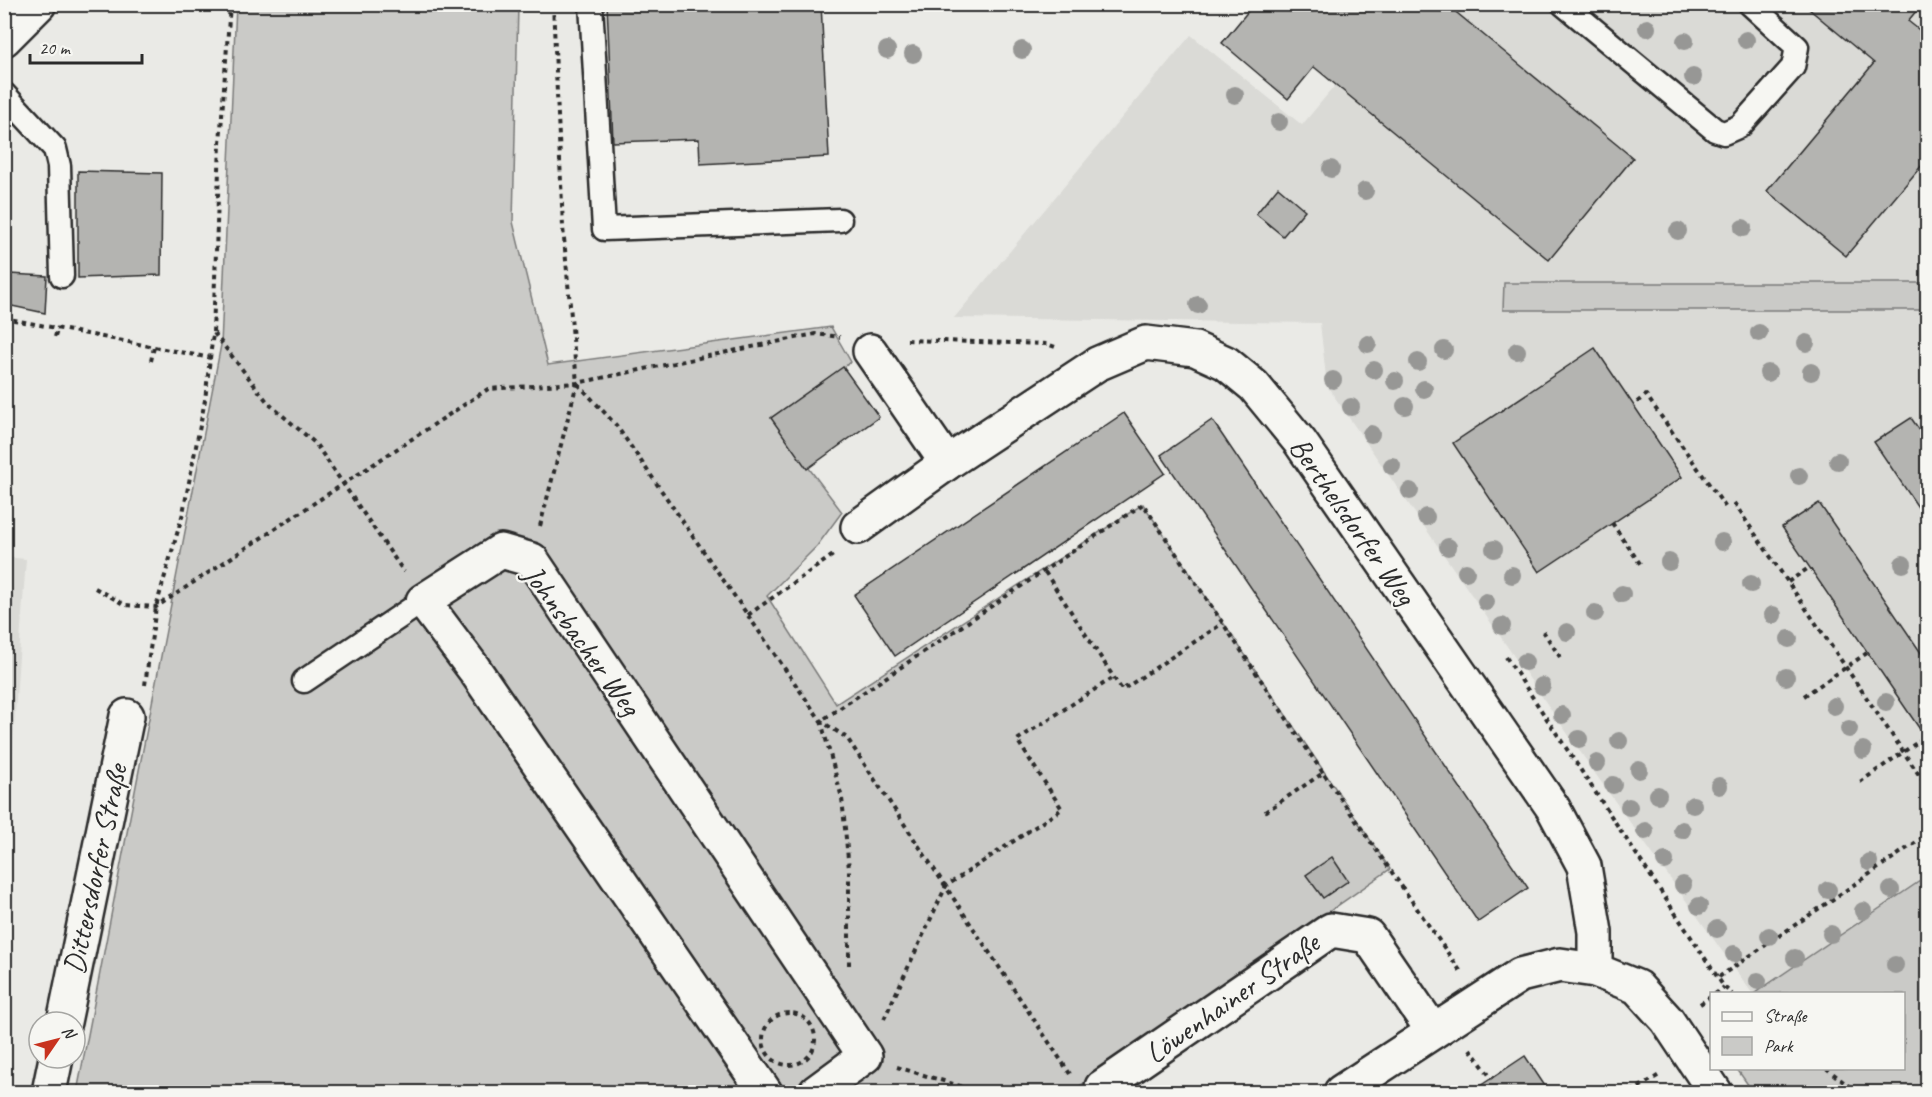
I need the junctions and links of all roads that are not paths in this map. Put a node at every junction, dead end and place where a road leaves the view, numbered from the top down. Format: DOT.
graph roads {
  1 [pos="39,4"];
  2 [pos="591,4"];
  3 [pos="1563,4"];
  4 [pos="1750,4"];
  5 [pos="4,39"];
  6 [pos="4,94"];
  7 [pos="840,220"];
  8 [pos="62,276"];
  9 [pos="870,351"];
  10 [pos="947,463"];
  11 [pos="858,527"];
  12 [pos="423,601"];
  13 [pos="304,681"];
  14 [pos="127,716"];
  15 [pos="1595,970"];
  16 [pos="66,1010"];
  17 [pos="1433,1031"];
  18 [pos="54,1070"];
  19 [pos="1104,1090"];
  20 [pos="49,1092"];
  21 [pos="765,1092"];
  22 [pos="816,1092"];
  23 [pos="1341,1092"];
  24 [pos="1715,1092"];
  1 -- 5 [label="street"];
  2 -- 7 [label="lane"];
  3 -- 4 [label="lane"];
  6 -- 8 [label="lane"];
  9 -- 10 [label="street"];
  10 -- 11 [label="street, Berthelsdorfer Weg"];
  10 -- 15 [label="street, Berthelsdorfer Weg"];
  12 -- 13 [label="lane"];
  12 -- 21 [label="street"];
  12 -- 22 [label="street, Johnsbacher Weg"];
  14 -- 16 [label="street, Dittersdorfer Straße"];
  15 -- 17 [label="street"];
  15 -- 24 [label="street"];
  17 -- 19 [label="street, Löwenhainer Straße"];
  17 -- 23 [label="street"];
  18 -- 20 [label="street"];
}
